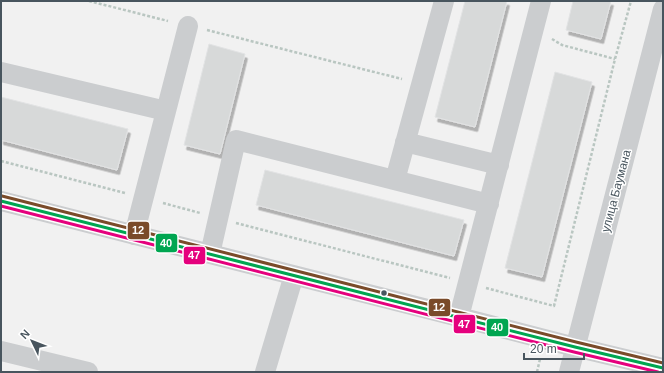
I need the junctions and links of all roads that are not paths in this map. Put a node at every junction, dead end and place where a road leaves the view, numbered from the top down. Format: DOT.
graph roads {
  1 [pos="444,1"];
  2 [pos="541,1"];
  3 [pos="663,9"];
  4 [pos="188,26"];
  5 [pos="659,38"];
  6 [pos="1,72"];
  7 [pos="166,111"];
  8 [pos="405,142"];
  9 [pos="499,165"];
  10 [pos="395,180"];
  11 [pos="1,201"];
  12 [pos="489,204"];
  13 [pos="134,234"];
  14 [pos="210,254"];
  15 [pos="294,275"];
  16 [pos="460,317"];
  17 [pos="575,347"];
  18 [pos="1,351"];
  19 [pos="663,368"];
  20 [pos="88,372"];
  21 [pos="265,372"];
  22 [pos="569,372"];
  1 -- 8 [label="street"];
  2 -- 9 [label="street"];
  3 -- 5 [label="street, улица Баумана"];
  4 -- 7 [label="street"];
  5 -- 17 [label="street, улица Баумана"];
  6 -- 7 [label="street"];
  7 -- 13 [label="street"];
  8 -- 9 [label="street"];
  8 -- 10 [label="street"];
  9 -- 12 [label="street"];
  10 -- 12 [label="street"];
  10 -- 14 [label="street"];
  11 -- 13 [label="street"];
  12 -- 16 [label="street"];
  13 -- 14 [label="street"];
  14 -- 15 [label="street"];
  15 -- 16 [label="street"];
  15 -- 21 [label="street"];
  16 -- 17 [label="street"];
  17 -- 19 [label="street"];
  17 -- 22 [label="street, улица Баумана"];
  18 -- 20 [label="street"];
}
